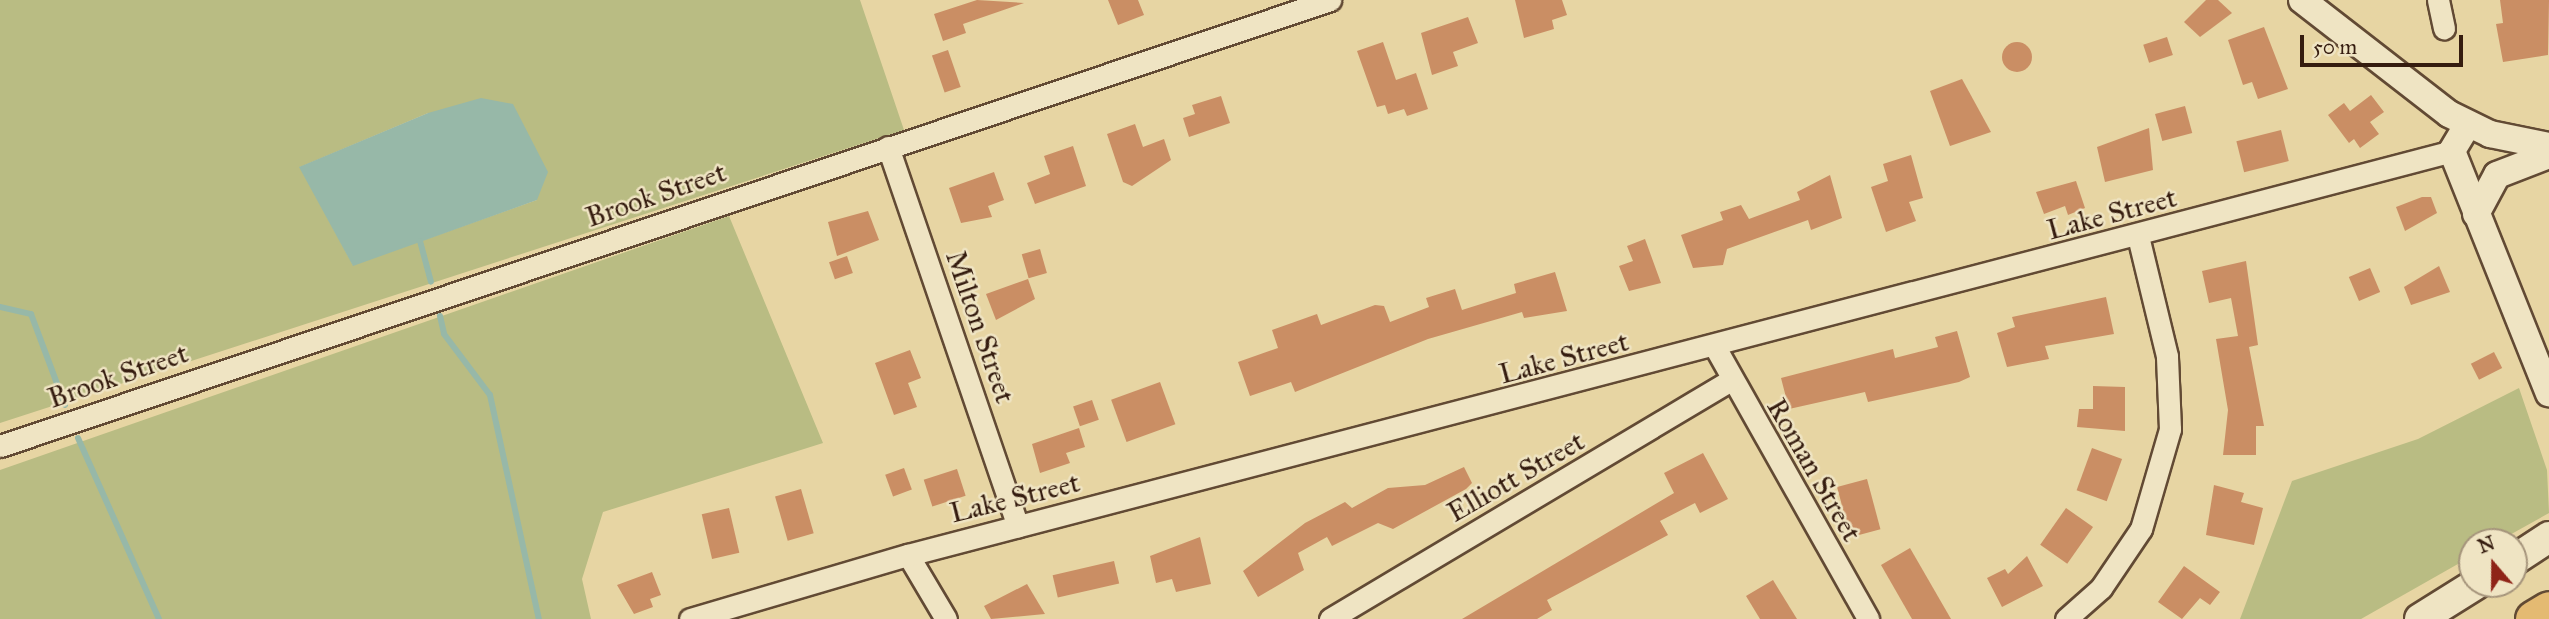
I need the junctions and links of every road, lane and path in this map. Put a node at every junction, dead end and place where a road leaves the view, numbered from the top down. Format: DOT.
graph roads {
  1 [pos="1330,0"];
  2 [pos="2302,0"];
  3 [pos="2438,0"];
  4 [pos="2444,28"];
  5 [pos="2468,124"];
  6 [pos="2549,146"];
  7 [pos="888,147"];
  8 [pos="2452,151"];
  9 [pos="2549,155"];
  10 [pos="2476,214"];
  11 [pos="2138,236"];
  12 [pos="1714,347"];
  13 [pos="1730,381"];
  14 [pos="2549,393"];
  15 [pos="0,446"];
  16 [pos="1018,526"];
  17 [pos="2549,537"];
  18 [pos="2528,551"];
  19 [pos="908,555"];
  20 [pos="2458,595"];
  21 [pos="2549,610"];
  22 [pos="690,619"];
  23 [pos="946,619"];
  24 [pos="1330,619"];
  25 [pos="1868,619"];
  26 [pos="2066,619"];
  27 [pos="2420,619"];
  28 [pos="2534,619"];
  1 -- 7 [label="street, Brook Street"];
  2 -- 5 [label="street"];
  3 -- 4 [label="street"];
  5 -- 6 [label="street"];
  5 -- 8 [label="street"];
  7 -- 15 [label="street, Brook Street"];
  7 -- 16 [label="street, Milton Street"];
  8 -- 10 [label="street"];
  8 -- 11 [label="street, Lake Street"];
  9 -- 10 [label="street"];
  10 -- 14 [label="street"];
  11 -- 12 [label="street, Lake Street"];
  11 -- 26 [label="street"];
  12 -- 13 [label="street, Roman Street"];
  12 -- 16 [label="street, Lake Street"];
  13 -- 24 [label="street, Elliott Street"];
  13 -- 25 [label="street, Roman Street"];
  16 -- 19 [label="street, Lake Street"];
  17 -- 18 [label="main road"];
  19 -- 22 [label="street, Lake Street"];
  19 -- 23 [label="street"];
  20 -- 27 [label="main road"];
  21 -- 28 [label="highway"];
}
